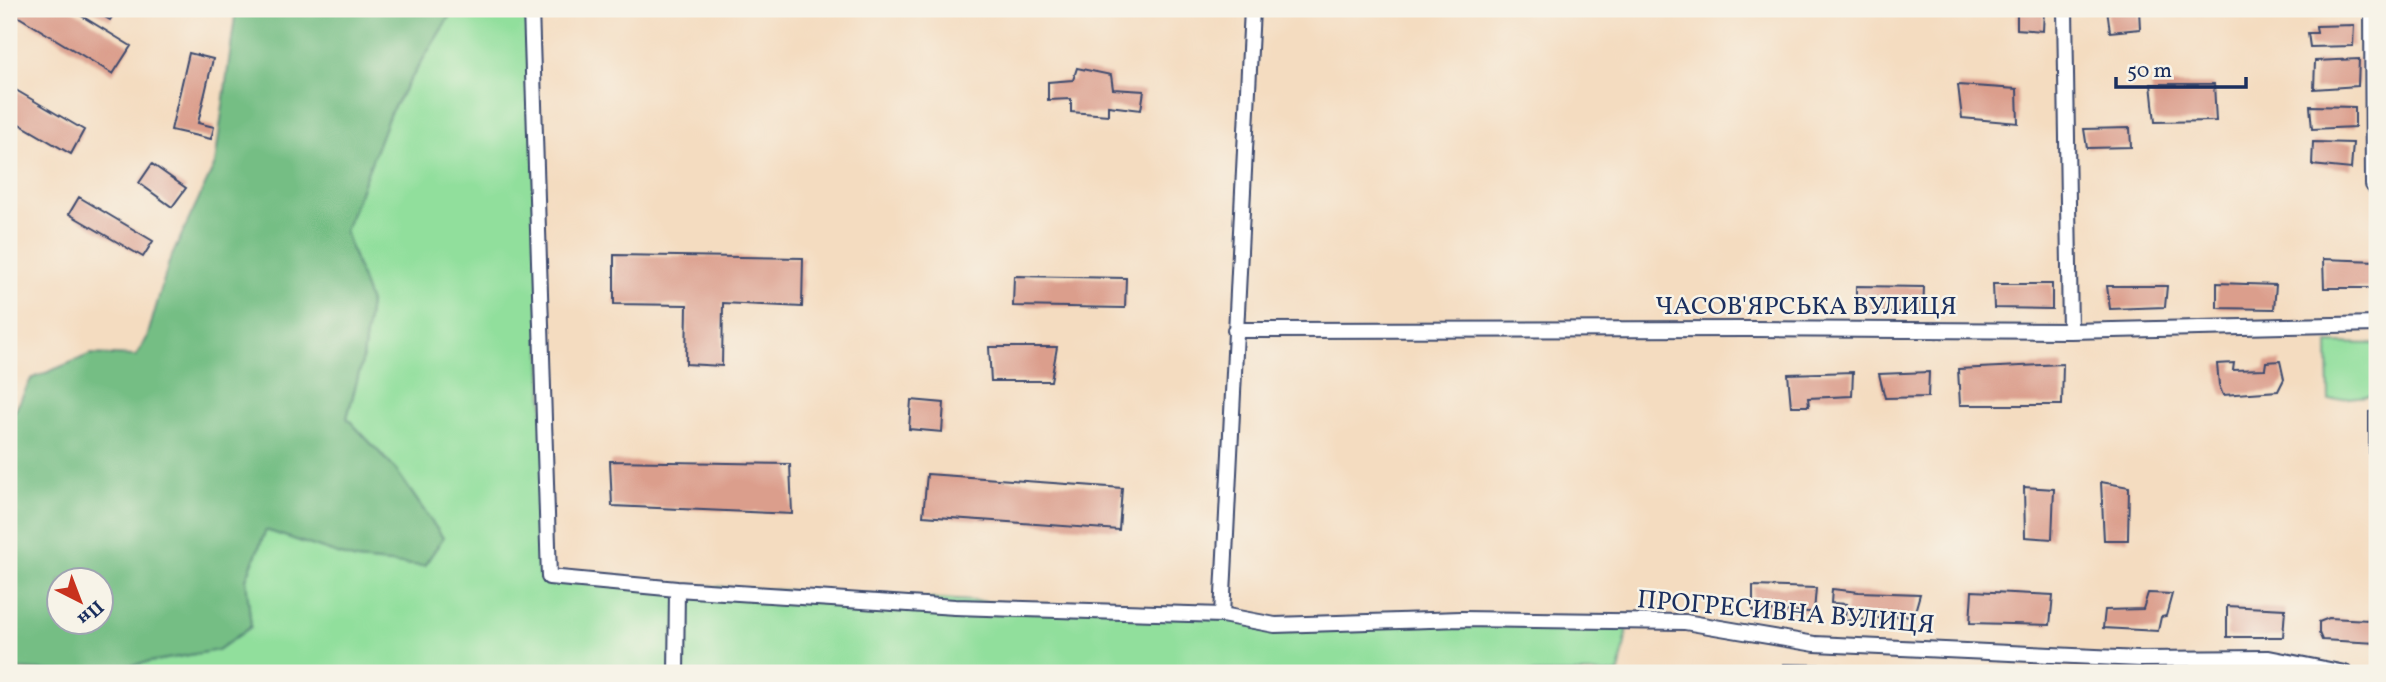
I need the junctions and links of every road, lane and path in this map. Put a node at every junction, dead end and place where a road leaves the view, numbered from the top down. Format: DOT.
graph roads {
  1 [pos="531,9"];
  2 [pos="1252,9"];
  3 [pos="2065,9"];
  4 [pos="2372,9"];
  5 [pos="2377,189"];
  6 [pos="2377,324"];
  7 [pos="1235,330"];
  8 [pos="2070,331"];
  9 [pos="677,589"];
  10 [pos="1222,615"];
  11 [pos="676,673"];
  12 [pos="2345,673"];
  1 -- 9 [label="street, ПРОГРЕСИВНА ВУЛИЦЯ"];
  2 -- 7 [label="street"];
  3 -- 8 [label="street"];
  4 -- 5 [label="street"];
  6 -- 8 [label="street, ЧАСОВ'ЯРСЬКА ВУЛИЦЯ"];
  7 -- 8 [label="street, ЧАСОВ'ЯРСЬКА ВУЛИЦЯ"];
  7 -- 10 [label="street"];
  9 -- 10 [label="street, ПРОГРЕСИВНА ВУЛИЦЯ"];
  9 -- 11 [label="street"];
  10 -- 12 [label="street, ПРОГРЕСИВНА ВУЛИЦЯ"];
}
